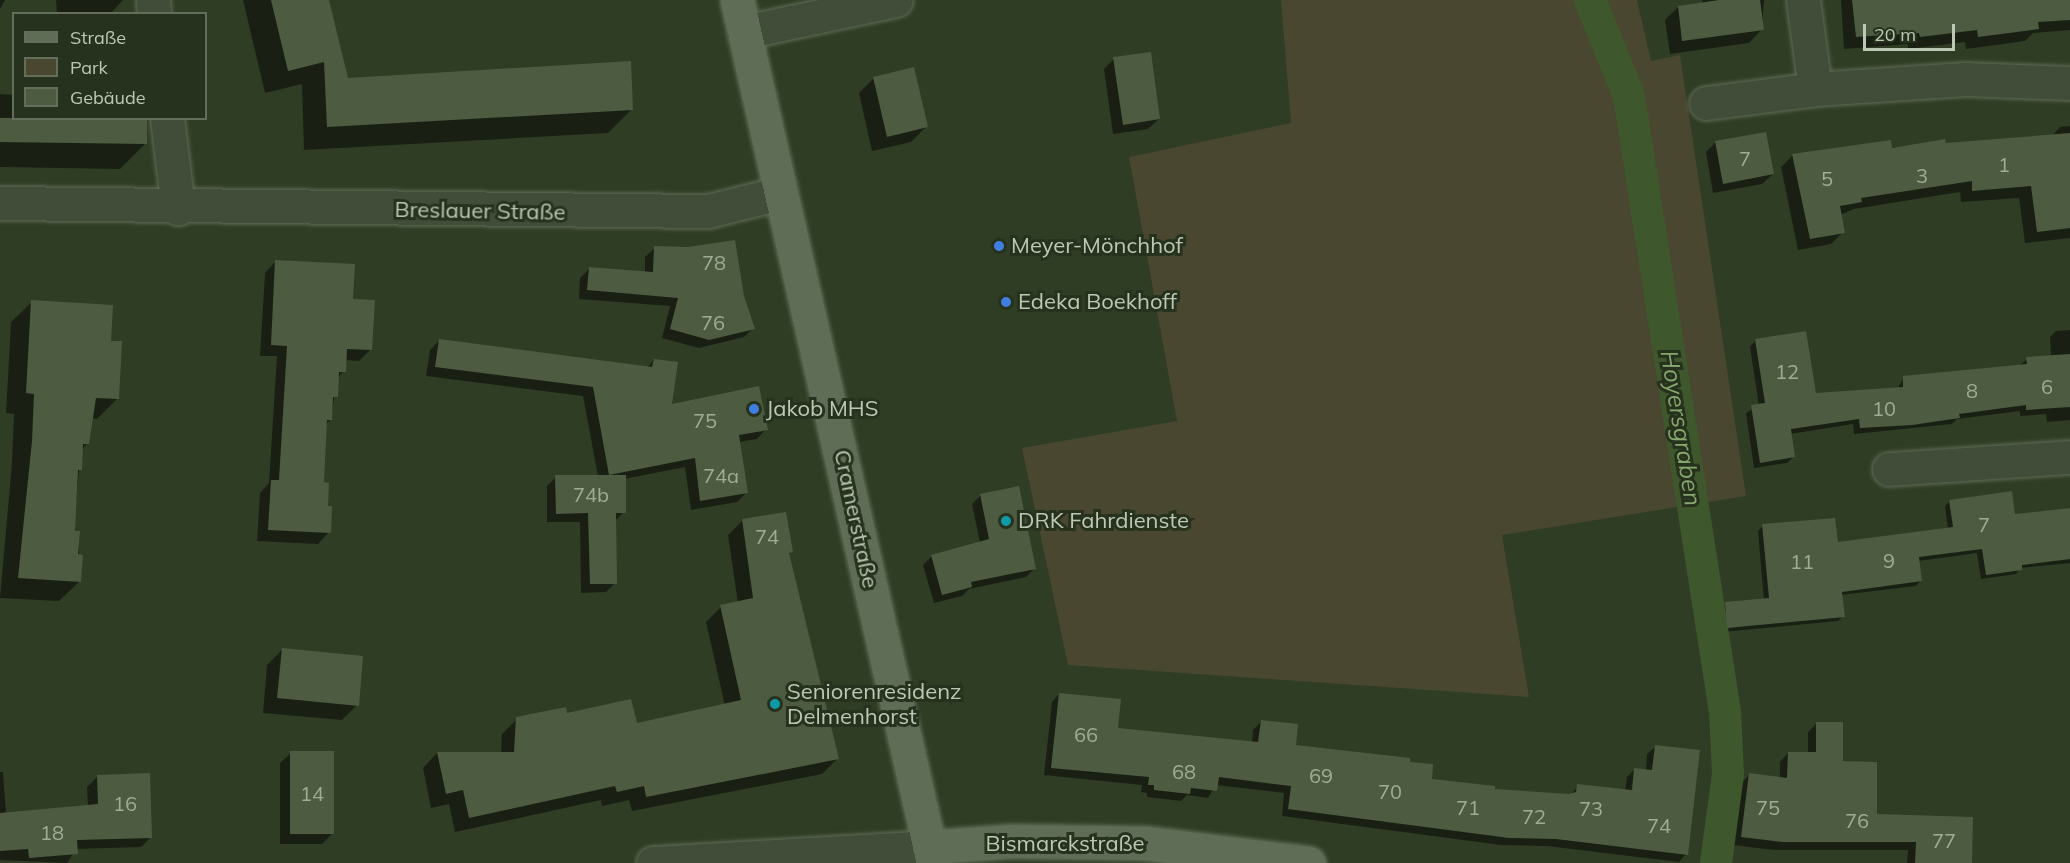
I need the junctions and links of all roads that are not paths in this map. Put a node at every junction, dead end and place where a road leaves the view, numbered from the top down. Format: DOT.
graph roads {
  1 [pos="737,0"];
  2 [pos="896,0"];
  3 [pos="1803,0"];
  4 [pos="744,32"];
  5 [pos="2070,84"];
  6 [pos="1815,89"];
  7 [pos="1706,103"];
  8 [pos="167,120"];
  9 [pos="780,193"];
  10 [pos="0,203"];
  11 [pos="177,208"];
  12 [pos="2070,457"];
  13 [pos="1889,469"];
  14 [pos="931,855"];
  15 [pos="653,863"];
  16 [pos="1309,863"];
  1 -- 4 [label="main road, Cramerstraße"];
  2 -- 4 [label="street"];
  3 -- 6 [label="street"];
  4 -- 9 [label="main road, Cramerstraße"];
  5 -- 6 [label="street"];
  6 -- 7 [label="street"];
  8 -- 11 [label="street"];
  9 -- 11 [label="street, Breslauer Straße"];
  9 -- 14 [label="main road, Cramerstraße"];
  10 -- 11 [label="street, Breslauer Straße"];
  12 -- 13 [label="street"];
  14 -- 15 [label="street"];
  14 -- 16 [label="main road, Bismarckstraße"];
}
